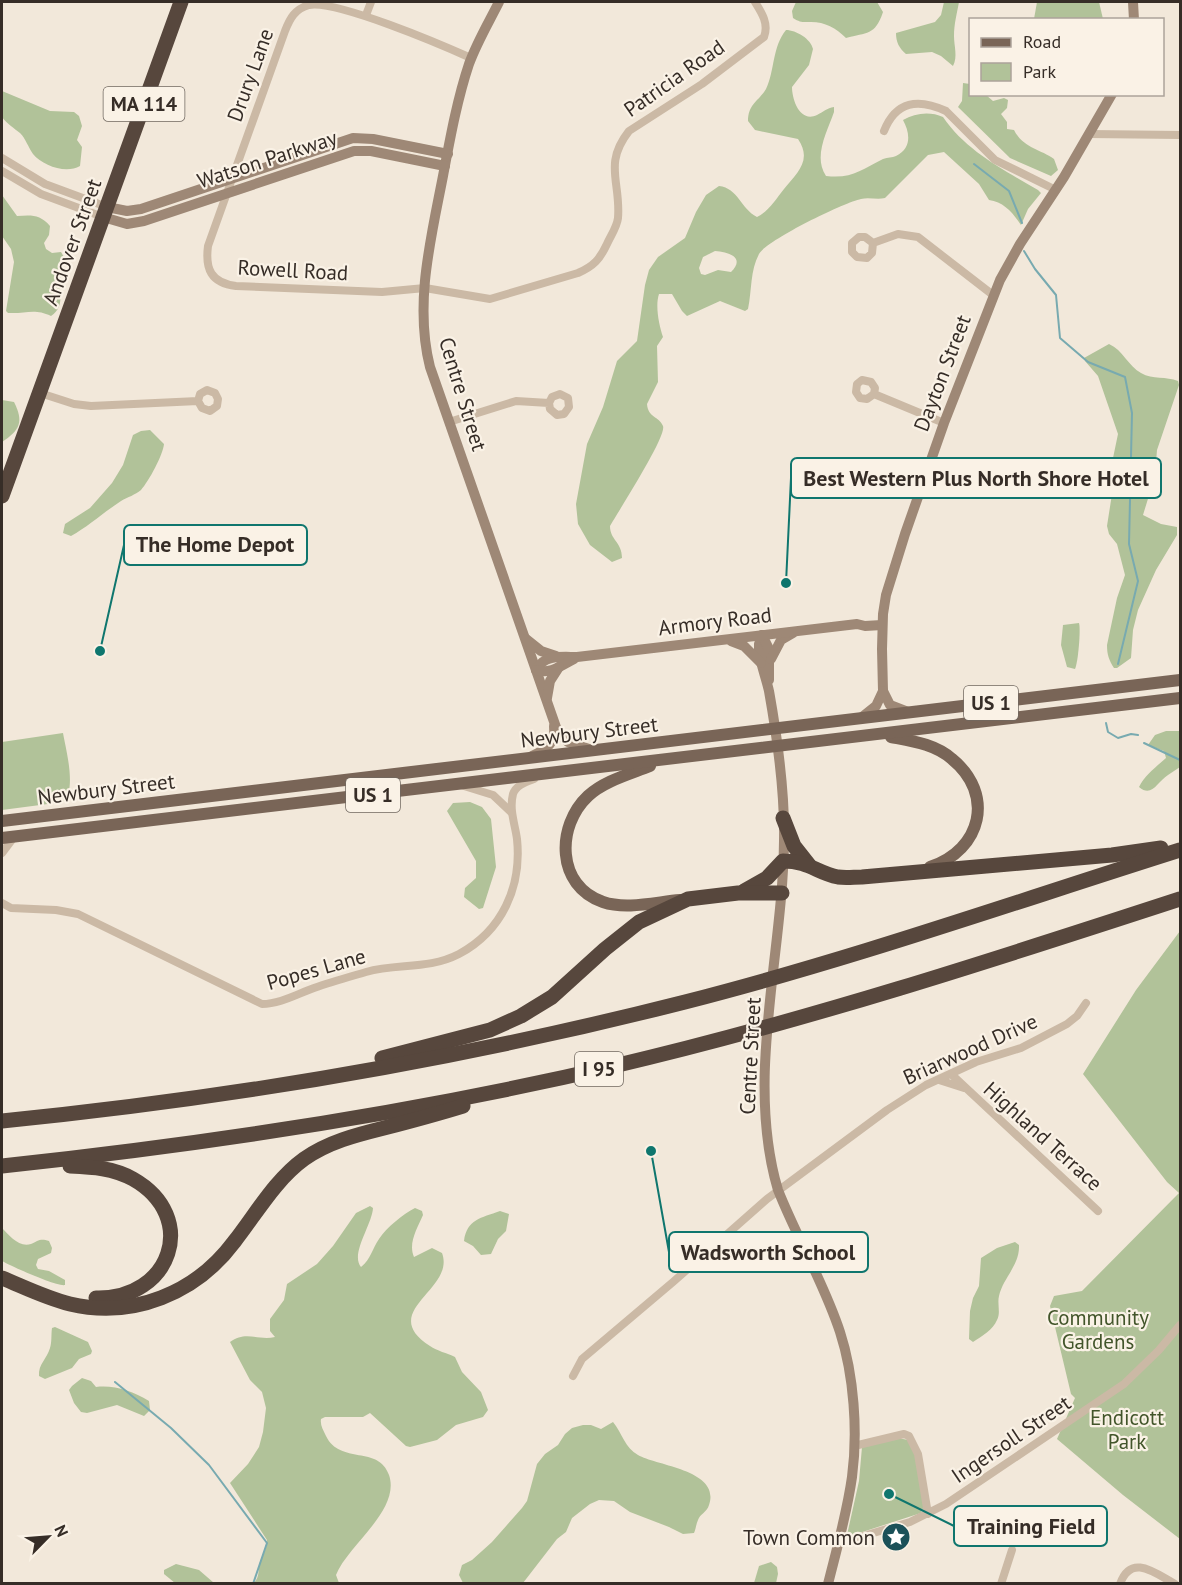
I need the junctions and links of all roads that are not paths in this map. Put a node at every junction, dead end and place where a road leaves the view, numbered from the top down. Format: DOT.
graph roads {
  1 [pos="181,2"];
  2 [pos="371,2"];
  3 [pos="499,2"];
  4 [pos="755,2"];
  5 [pos="1133,2"];
  6 [pos="366,15"];
  7 [pos="1134,18"];
  8 [pos="471,58"];
  9 [pos="1111,96"];
  10 [pos="884,131"];
  11 [pos="1089,134"];
  12 [pos="1180,135"];
  13 [pos="448,154"];
  14 [pos="2,158"];
  15 [pos="445,166"];
  16 [pos="2,171"];
  17 [pos="232,177"];
  18 [pos="1056,190"];
  19 [pos="225,193"];
  20 [pos="105,212"];
  21 [pos="873,243"];
  22 [pos="425,288"];
  23 [pos="993,295"];
  24 [pos="40,393"];
  25 [pos="874,394"];
  26 [pos="198,401"];
  27 [pos="549,403"];
  28 [pos="449,422"];
  29 [pos="944,423"];
  30 [pos="2,496"];
  31 [pos="883,619"];
  32 [pos="861,625"];
  33 [pos="797,630"];
  34 [pos="524,634"];
  35 [pos="762,635"];
  36 [pos="725,639"];
  37 [pos="882,649"];
  38 [pos="766,661"];
  39 [pos="558,662"];
  40 [pos="536,670"];
  41 [pos="1180,680"];
  42 [pos="883,691"];
  43 [pos="1180,698"];
  44 [pos="549,707"];
  45 [pos="910,713"];
  46 [pos="860,720"];
  47 [pos="554,723"];
  48 [pos="878,735"];
  49 [pos="601,750"];
  50 [pos="667,760"];
  51 [pos="514,761"];
  52 [pos="544,775"];
  53 [pos="459,785"];
  54 [pos="511,812"];
  55 [pos="783,818"];
  56 [pos="2,821"];
  57 [pos="8,838"];
  58 [pos="1180,845"];
  59 [pos="1180,850"];
  60 [pos="2,853"];
  61 [pos="783,861"];
  62 [pos="809,865"];
  63 [pos="920,871"];
  64 [pos="738,893"];
  65 [pos="782,893"];
  66 [pos="687,899"];
  67 [pos="1180,899"];
  68 [pos="2,903"];
  69 [pos="1086,1003"];
  70 [pos="951,1074"];
  71 [pos="939,1080"];
  72 [pos="290,1084"];
  73 [pos="525,1085"];
  74 [pos="964,1088"];
  75 [pos="2,1121"];
  76 [pos="2,1166"];
  77 [pos="778,1190"];
  78 [pos="1098,1211"];
  79 [pos="2,1268"];
  80 [pos="2,1278"];
  81 [pos="1180,1325"];
  82 [pos="573,1376"];
  83 [pos="854,1446"];
  84 [pos="928,1514"];
  85 [pos="837,1544"];
  86 [pos="1012,1550"];
  87 [pos="828,1584"];
  88 [pos="1001,1584"];
  89 [pos="1120,1584"];
  90 [pos="1175,1584"];
  1 -- 20 [label="highway, Andover Street / MA 114"];
  2 -- 6 [label="street"];
  3 -- 8 [label="main road, Centre Street"];
  4 -- 22 [label="street, Patricia Road"];
  5 -- 7 [label="main road"];
  6 -- 8 [label="street, Drury Lane"];
  6 -- 17 [label="street, Drury Lane"];
  8 -- 13 [label="main road, Centre Street"];
  9 -- 11 [label="main road, Dayton Street"];
  10 -- 18 [label="street"];
  11 -- 12 [label="street"];
  11 -- 18 [label="main road, Dayton Street"];
  13 -- 15 [label="main road, Centre Street"];
  13 -- 17 [label="main road, Watson Parkway"];
  14 -- 20 [label="street"];
  15 -- 19 [label="main road, Watson Parkway"];
  15 -- 22 [label="main road, Centre Street"];
  16 -- 20 [label="street"];
  17 -- 19 [label="street, Drury Lane"];
  17 -- 20 [label="main road, Watson Parkway"];
  18 -- 23 [label="main road, Dayton Street"];
  19 -- 20 [label="main road, Watson Parkway"];
  19 -- 22 [label="street, Rowell Road"];
  20 -- 24 [label="highway, Andover Street / MA 114"];
  21 -- 23 [label="street"];
  22 -- 28 [label="main road, Centre Street"];
  23 -- 29 [label="main road, Dayton Street"];
  24 -- 26 [label="street"];
  24 -- 30 [label="highway, Andover Street / MA 114"];
  25 -- 29 [label="street"];
  27 -- 28 [label="street"];
  28 -- 34 [label="main road, Centre Street"];
  29 -- 31 [label="main road, Dayton Street"];
  31 -- 32 [label="main road, Armory Road"];
  31 -- 37 [label="main road, Dayton Street"];
  32 -- 33 [label="main road, Armory Road"];
  32 -- 37 [label="main road"];
  33 -- 35 [label="main road, Armory Road"];
  33 -- 38 [label="main road"];
  34 -- 39 [label="main road"];
  34 -- 40 [label="main road, Centre Street"];
  35 -- 36 [label="main road, Armory Road"];
  35 -- 38 [label="main road, Centre Street"];
  36 -- 38 [label="main road"];
  36 -- 39 [label="main road, Armory Road"];
  37 -- 42 [label="main road, Dayton Street"];
  38 -- 55 [label="main road, Centre Street"];
  39 -- 40 [label="main road, Armory Road"];
  39 -- 44 [label="main road"];
  40 -- 44 [label="main road, Centre Street"];
  41 -- 45 [label="main road, Newbury Street / US 1"];
  42 -- 45 [label="main road"];
  42 -- 46 [label="main road"];
  43 -- 48 [label="main road, Newbury Street / US 1"];
  44 -- 47 [label="main road, Centre Street"];
  45 -- 46 [label="main road, Newbury Street / US 1"];
  46 -- 49 [label="main road, Newbury Street / US 1"];
  47 -- 49 [label="main road, Centre Street"];
  47 -- 51 [label="main road"];
  48 -- 50 [label="main road, Newbury Street / US 1"];
  48 -- 63 [label="main road"];
  49 -- 51 [label="main road, Newbury Street / US 1"];
  50 -- 52 [label="main road, Newbury Street / US 1"];
  50 -- 66 [label="main road"];
  51 -- 56 [label="main road, Newbury Street / US 1"];
  52 -- 53 [label="main road, Newbury Street / US 1"];
  52 -- 54 [label="street"];
  53 -- 54 [label="street"];
  53 -- 57 [label="main road, Newbury Street / US 1"];
  54 -- 68 [label="street, Popes Lane"];
  55 -- 61 [label="main road, Centre Street"];
  55 -- 62 [label="highway"];
  57 -- 60 [label="street"];
  58 -- 63 [label="highway"];
  59 -- 72 [label="highway, I 95"];
  61 -- 62 [label="highway"];
  61 -- 64 [label="highway"];
  61 -- 65 [label="main road, Centre Street"];
  62 -- 63 [label="highway"];
  64 -- 65 [label="highway"];
  64 -- 66 [label="highway"];
  65 -- 77 [label="main road, Centre Street"];
  66 -- 72 [label="highway"];
  67 -- 73 [label="highway, I 95"];
  69 -- 70 [label="street, Briarwood Drive"];
  70 -- 71 [label="street, Briarwood Drive"];
  70 -- 74 [label="street, Highland Terrace"];
  71 -- 74 [label="street, Highland Terrace"];
  71 -- 77 [label="street, Briarwood Drive"];
  72 -- 75 [label="highway, I 95"];
  73 -- 76 [label="highway, I 95"];
  73 -- 80 [label="highway"];
  74 -- 78 [label="street, Highland Terrace"];
  76 -- 79 [label="highway"];
  77 -- 82 [label="street, Briarwood Drive"];
  77 -- 83 [label="main road, Centre Street"];
  81 -- 84 [label="street, Ingersoll Street"];
  83 -- 84 [label="street"];
  83 -- 85 [label="main road, Centre Street"];
  84 -- 85 [label="street, Ingersoll Street"];
  85 -- 87 [label="main road, Centre Street"];
  86 -- 88 [label="street"];
  89 -- 90 [label="street"];
}
